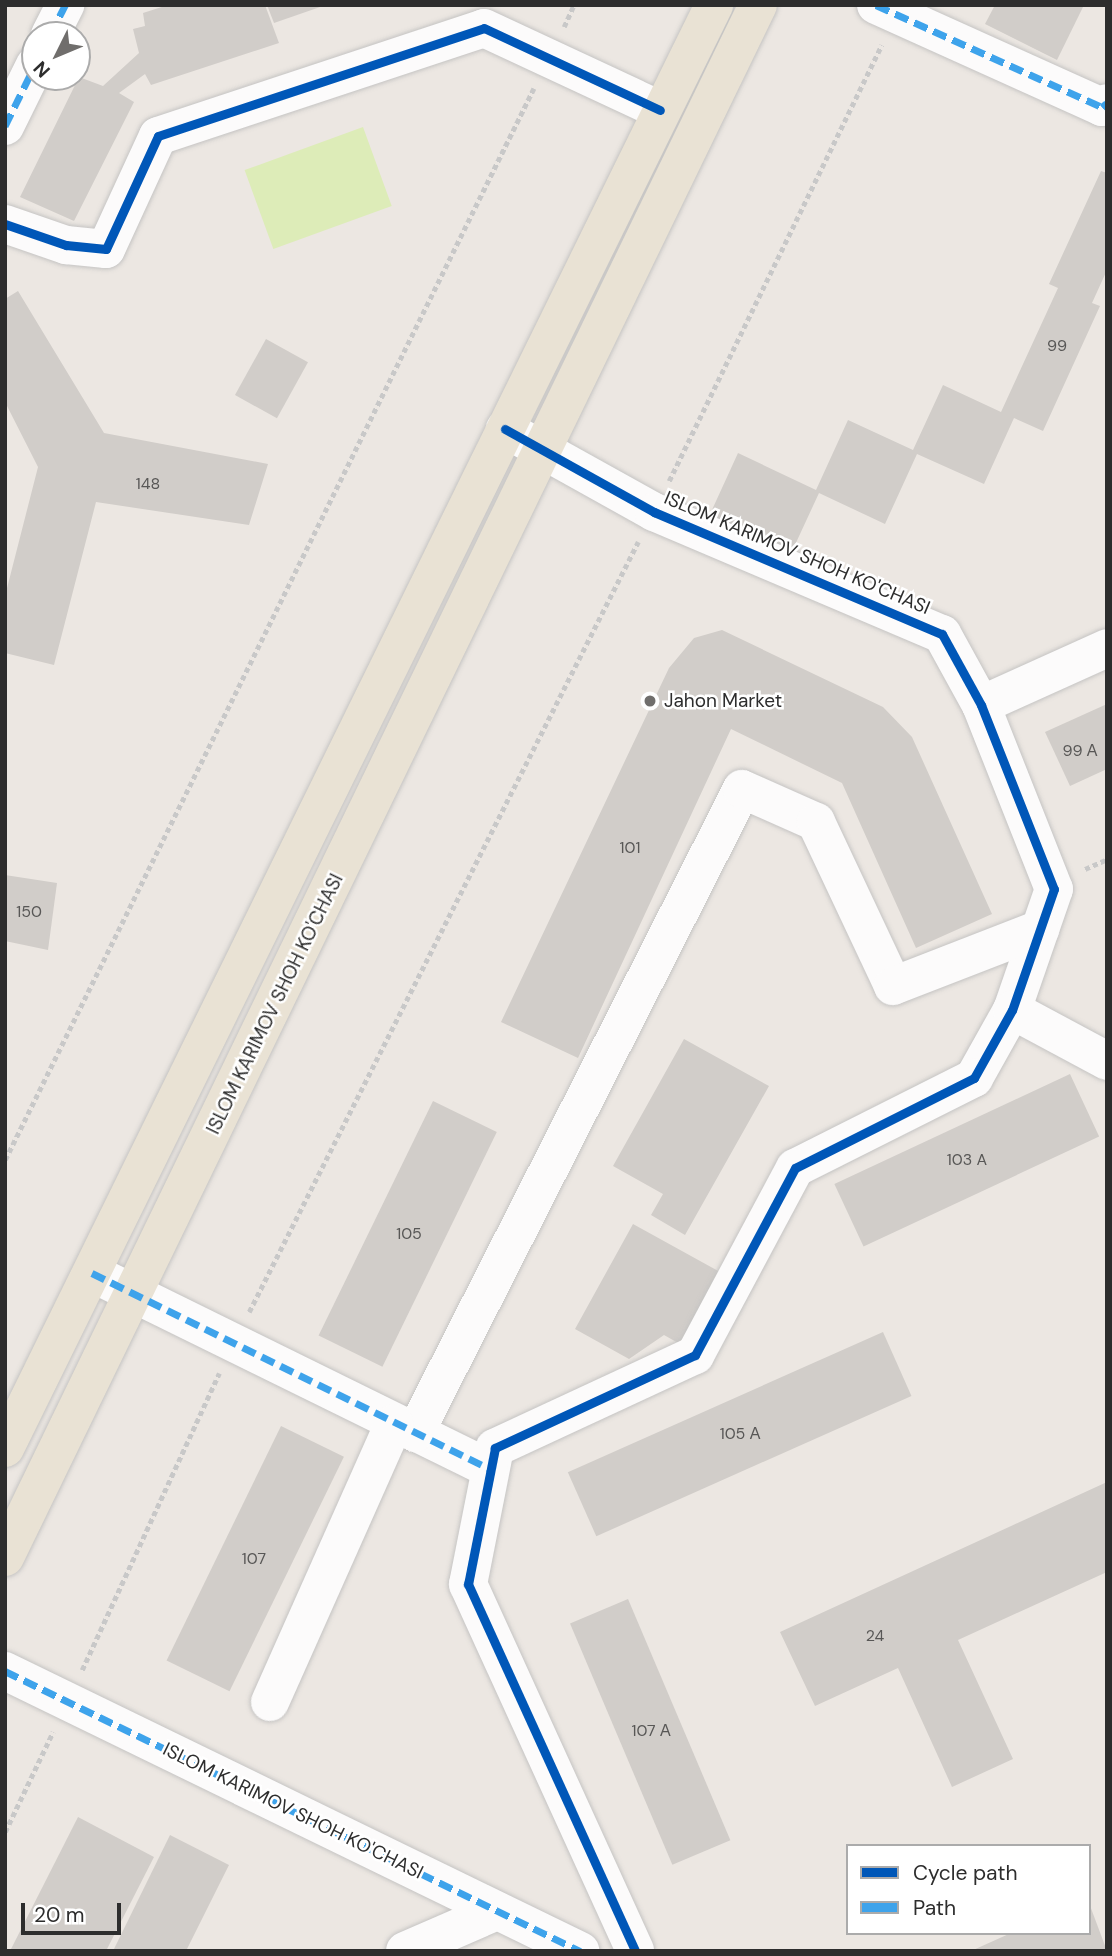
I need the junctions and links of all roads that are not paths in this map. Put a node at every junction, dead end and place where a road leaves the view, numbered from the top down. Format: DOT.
graph roads {
  1 [pos="65,5"];
  2 [pos="714,5"];
  3 [pos="758,5"];
  4 [pos="886,11"];
  5 [pos="57,21"];
  6 [pos="22,91"];
  7 [pos="1107,103"];
  8 [pos="660,110"];
  9 [pos="5,125"];
  10 [pos="5,224"];
  11 [pos="505,429"];
  12 [pos="543,450"];
  13 [pos="1107,648"];
  14 [pos="981,705"];
  15 [pos="1040,929"];
  16 [pos="1012,1010"];
  17 [pos="1100,1051"];
  18 [pos="92,1273"];
  19 [pos="135,1295"];
  20 [pos="405,1428"];
  21 [pos="5,1448"];
  22 [pos="489,1468"];
  23 [pos="5,1557"];
  24 [pos="5,1671"];
  25 [pos="270,1702"];
  26 [pos="497,1911"];
  27 [pos="405,1951"];
  28 [pos="580,1951"];
  29 [pos="635,1951"];
  1 -- 5 [label="street"];
  2 -- 8 [label="main road"];
  3 -- 12 [label="main road, ISLOM KARIMOV SHOH KO'CHASI"];
  4 -- 7 [label="street"];
  6 -- 9 [label="street"];
  8 -- 10 [label="street"];
  8 -- 11 [label="main road"];
  11 -- 12 [label="street, ISLOM KARIMOV SHOH KO'CHASI"];
  11 -- 18 [label="main road"];
  12 -- 14 [label="street, ISLOM KARIMOV SHOH KO'CHASI"];
  12 -- 19 [label="main road, ISLOM KARIMOV SHOH KO'CHASI"];
  13 -- 14 [label="street"];
  14 -- 15 [label="street, ISLOM KARIMOV SHOH KO'CHASI"];
  15 -- 16 [label="street"];
  15 -- 20 [label="street"];
  16 -- 17 [label="street"];
  16 -- 22 [label="street"];
  18 -- 19 [label="street"];
  18 -- 21 [label="main road"];
  19 -- 20 [label="street"];
  19 -- 23 [label="main road, ISLOM KARIMOV SHOH KO'CHASI"];
  20 -- 22 [label="street"];
  20 -- 25 [label="street"];
  22 -- 29 [label="street"];
  24 -- 26 [label="street, ISLOM KARIMOV SHOH KO'CHASI"];
  26 -- 27 [label="street"];
  26 -- 28 [label="street, ISLOM KARIMOV SHOH KO'CHASI"];
}
